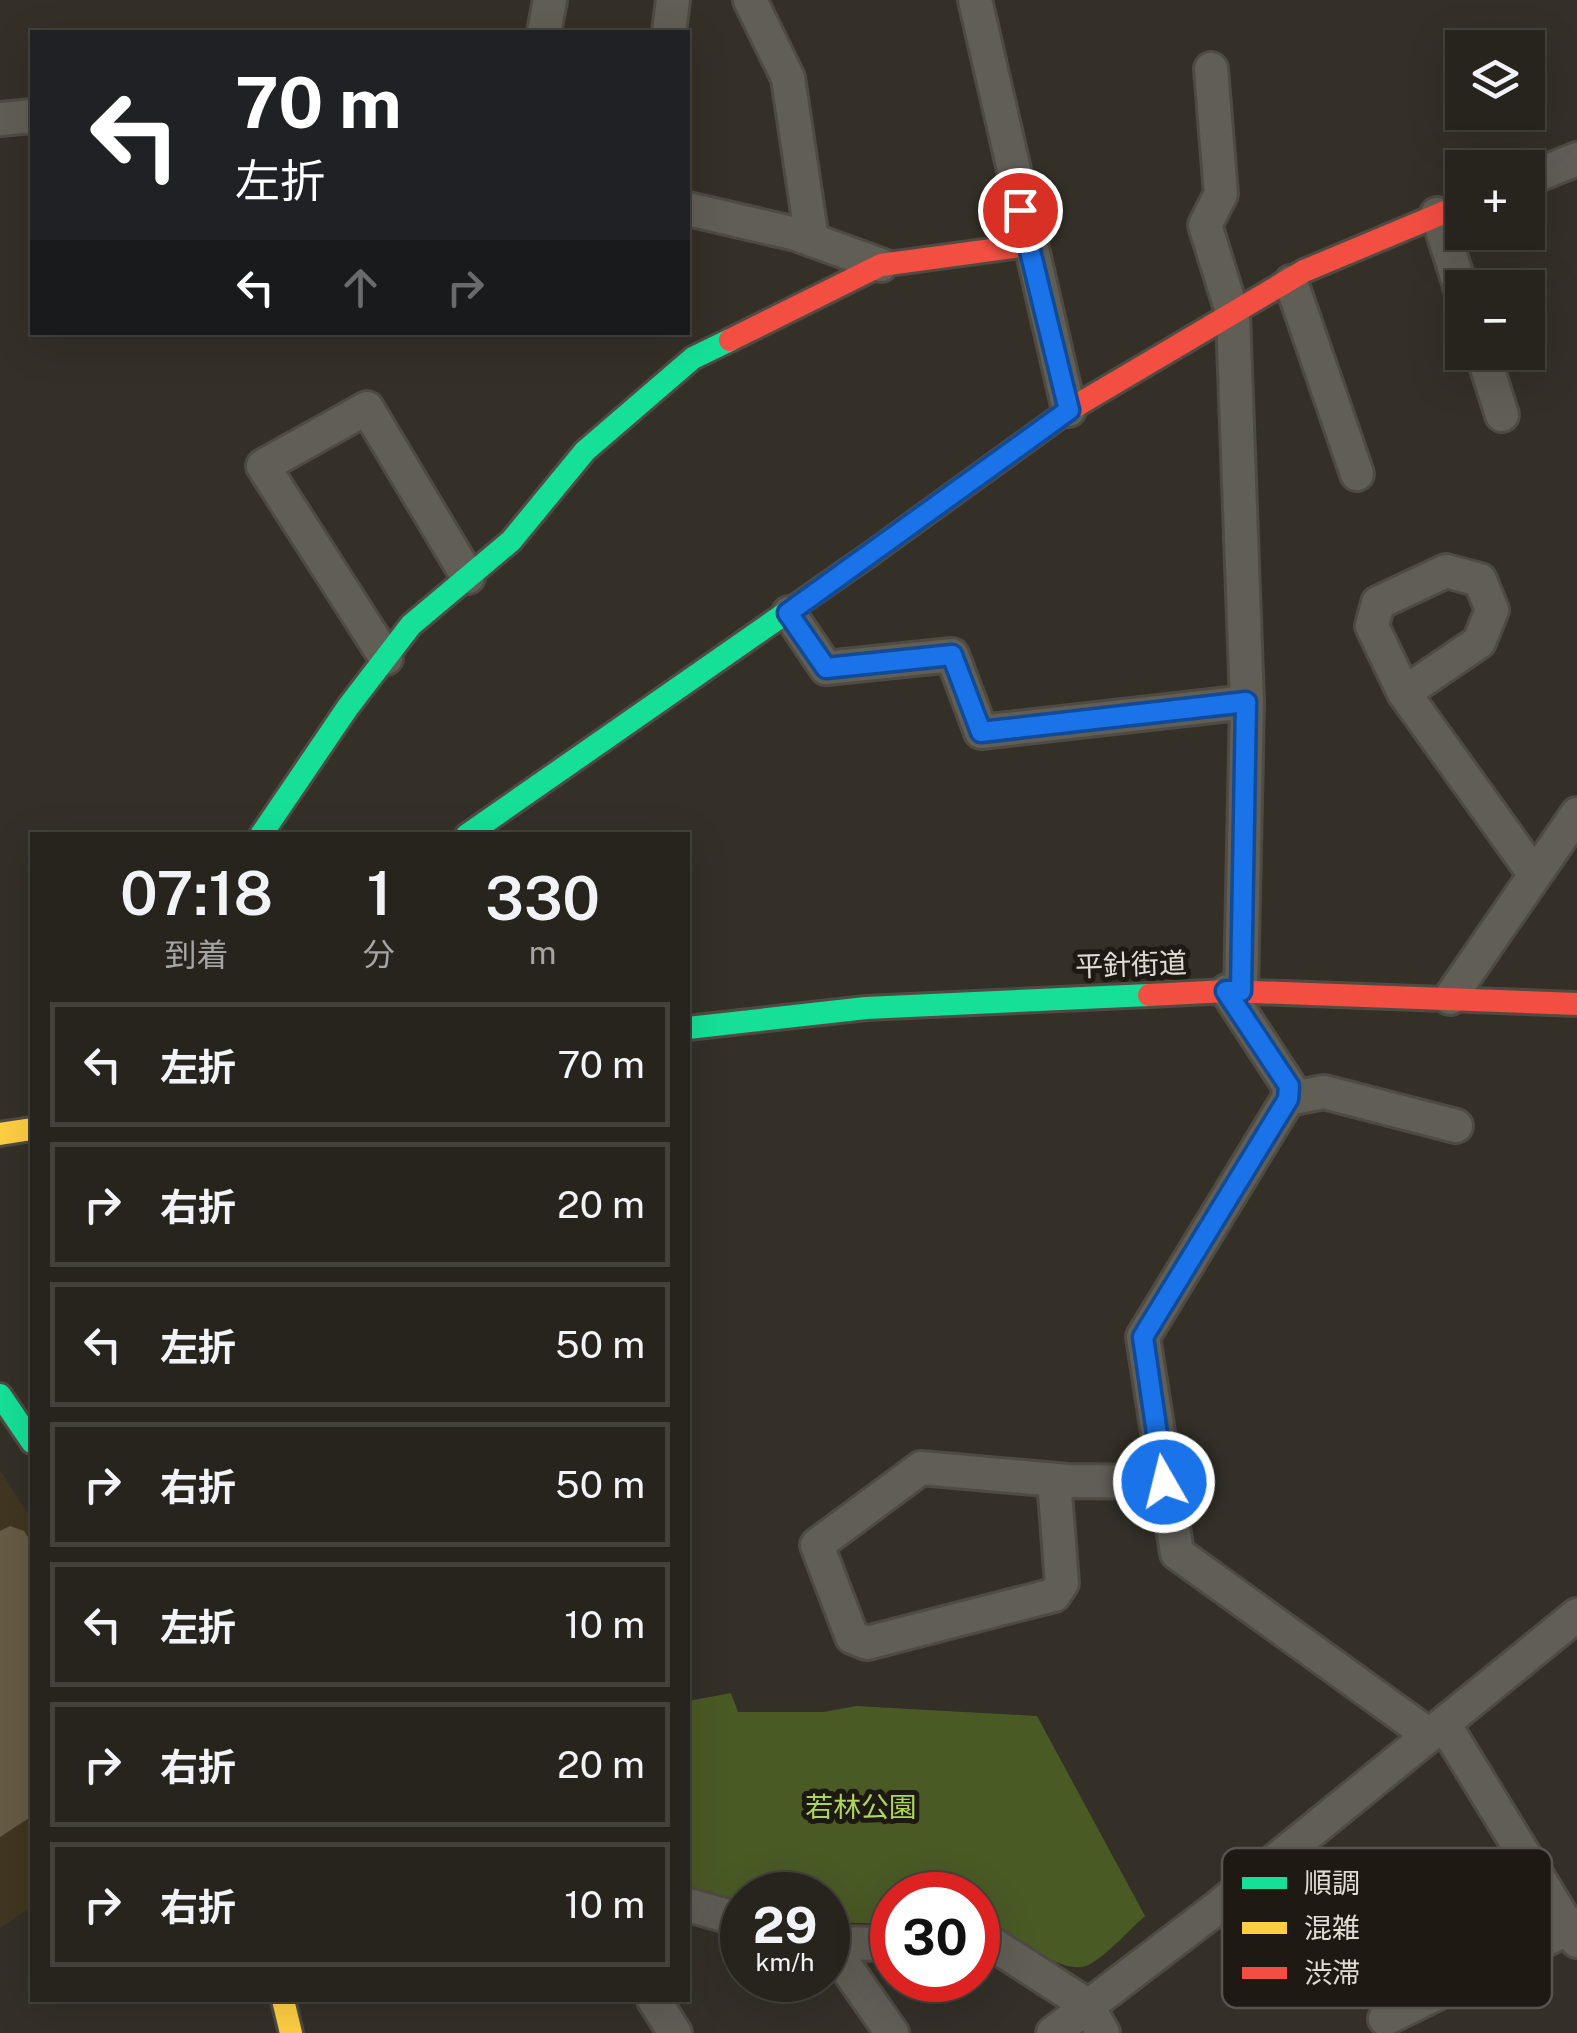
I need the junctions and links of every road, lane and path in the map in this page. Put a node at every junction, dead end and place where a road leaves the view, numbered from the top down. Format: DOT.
graph roads {
  1 [pos="550,0"];
  2 [pos="672,0"];
  3 [pos="750,0"];
  4 [pos="975,0"];
  5 [pos="544,30"];
  6 [pos="669,30"];
  7 [pos="1211,68"];
  8 [pos="30,116"];
  9 [pos="0,119"];
  10 [pos="1575,170"];
  11 [pos="1545,176"];
  12 [pos="690,210"];
  13 [pos="1445,211"];
  14 [pos="812,240"];
  15 [pos="1028,245"];
  16 [pos="881,265"];
  17 [pos="1291,282"];
  18 [pos="1233,316"];
  19 [pos="1488,370"];
  20 [pos="1069,410"];
  21 [pos="1502,416"];
  22 [pos="1357,474"];
  23 [pos="468,576"];
  24 [pos="788,613"];
  25 [pos="386,658"];
  26 [pos="1404,693"];
  27 [pos="1246,702"];
  28 [pos="1577,814"];
  29 [pos="263,832"];
  30 [pos="471,832"];
  31 [pos="1534,875"];
  32 [pos="1234,991"];
  33 [pos="1450,998"];
  34 [pos="1577,1004"];
  35 [pos="690,1028"];
  36 [pos="1288,1099"];
  37 [pos="1456,1126"];
  38 [pos="30,1128"];
  39 [pos="0,1134"];
  40 [pos="0,1395"];
  41 [pos="30,1439"];
  42 [pos="1054,1480"];
  43 [pos="1164,1482"];
  44 [pos="1577,1615"];
  45 [pos="1437,1730"];
  46 [pos="1291,1848"];
  47 [pos="1517,1848"];
  48 [pos="1552,1899"];
  49 [pos="1222,1904"];
  50 [pos="690,1906"];
  51 [pos="720,1914"];
  52 [pos="1574,1931"];
  53 [pos="1000,1950"];
  54 [pos="850,1974"];
  55 [pos="283,2002"];
  56 [pos="655,2002"];
  57 [pos="1409,2008"];
  58 [pos="1095,2019"];
  59 [pos="1385,2019"];
  60 [pos="291,2033"];
  61 [pos="675,2033"];
  62 [pos="892,2033"];
  63 [pos="1053,2033"];
  1 -- 5 [label="street"];
  2 -- 6 [label="street"];
  3 -- 14 [label="street"];
  4 -- 15 [label="street"];
  7 -- 18 [label="street"];
  8 -- 9 [label="street"];
  10 -- 11 [label="street"];
  12 -- 14 [label="street"];
  13 -- 17 [label="street"];
  14 -- 16 [label="street"];
  15 -- 16 [label="street"];
  15 -- 20 [label="street"];
  16 -- 23 [label="street"];
  17 -- 18 [label="street"];
  17 -- 22 [label="street"];
  18 -- 20 [label="street"];
  18 -- 27 [label="street"];
  19 -- 21 [label="street"];
  20 -- 24 [label="street"];
  23 -- 25 [label="street"];
  23 -- 25 [label="street"];
  24 -- 27 [label="street"];
  24 -- 30 [label="street"];
  25 -- 29 [label="street"];
  26 -- 31 [label="street"];
  27 -- 32 [label="street"];
  28 -- 31 [label="street"];
  31 -- 33 [label="street"];
  32 -- 33 [label="street, 平針街道"];
  32 -- 35 [label="street, 平針街道"];
  32 -- 36 [label="street"];
  33 -- 34 [label="street, 平針街道"];
  36 -- 37 [label="street"];
  36 -- 43 [label="street"];
  38 -- 39 [label="street"];
  40 -- 41 [label="street"];
  42 -- 42 [label="street"];
  42 -- 43 [label="street"];
  43 -- 45 [label="street"];
  44 -- 45 [label="street"];
  45 -- 46 [label="street"];
  45 -- 47 [label="street"];
  48 -- 52 [label="street"];
  49 -- 58 [label="street"];
  50 -- 51 [label="street"];
  53 -- 58 [label="street"];
  54 -- 62 [label="street"];
  55 -- 60 [label="street"];
  56 -- 61 [label="street"];
  57 -- 59 [label="street"];
  58 -- 63 [label="street"];
}
